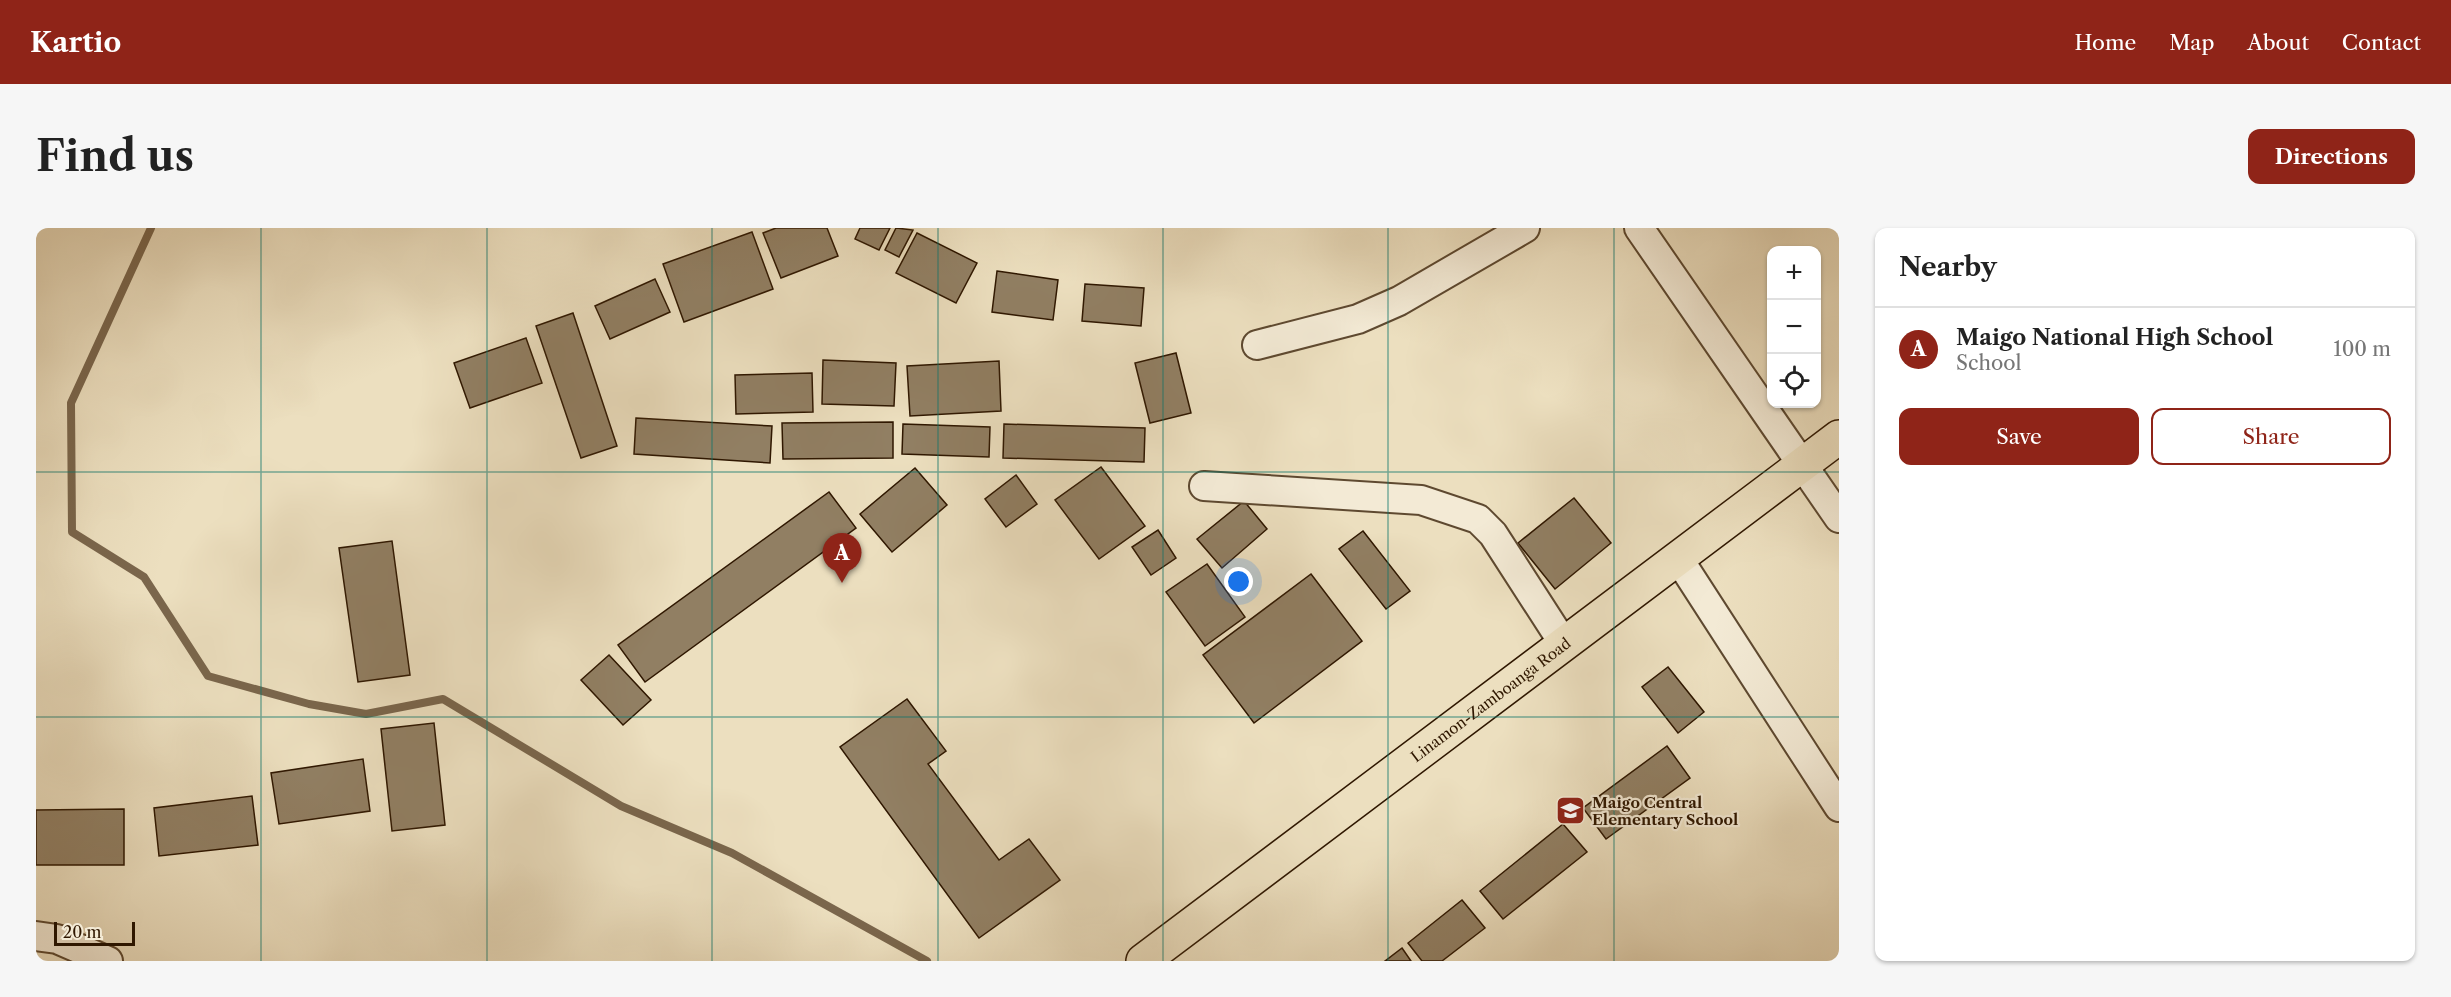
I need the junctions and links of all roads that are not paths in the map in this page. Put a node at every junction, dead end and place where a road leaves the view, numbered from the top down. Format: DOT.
graph roads {
  1 [pos="1525,228"];
  2 [pos="1639,228"];
  3 [pos="1257,345"];
  4 [pos="1839,437"];
  5 [pos="1801,464"];
  6 [pos="1204,486"];
  7 [pos="1839,518"];
  8 [pos="1678,558"];
  9 [pos="1564,644"];
  10 [pos="1839,807"];
  11 [pos="36,936"];
  12 [pos="108,961"];
  13 [pos="1143,961"];
  1 -- 3 [label="street"];
  2 -- 5 [label="street"];
  4 -- 5 [label="highway, Linamon-Zamboanga Road"];
  5 -- 7 [label="street"];
  5 -- 8 [label="highway, Linamon-Zamboanga Road"];
  6 -- 9 [label="street"];
  8 -- 9 [label="highway, Linamon-Zamboanga Road"];
  8 -- 10 [label="street"];
  9 -- 13 [label="highway, Linamon-Zamboanga Road"];
  11 -- 12 [label="street"];
}
